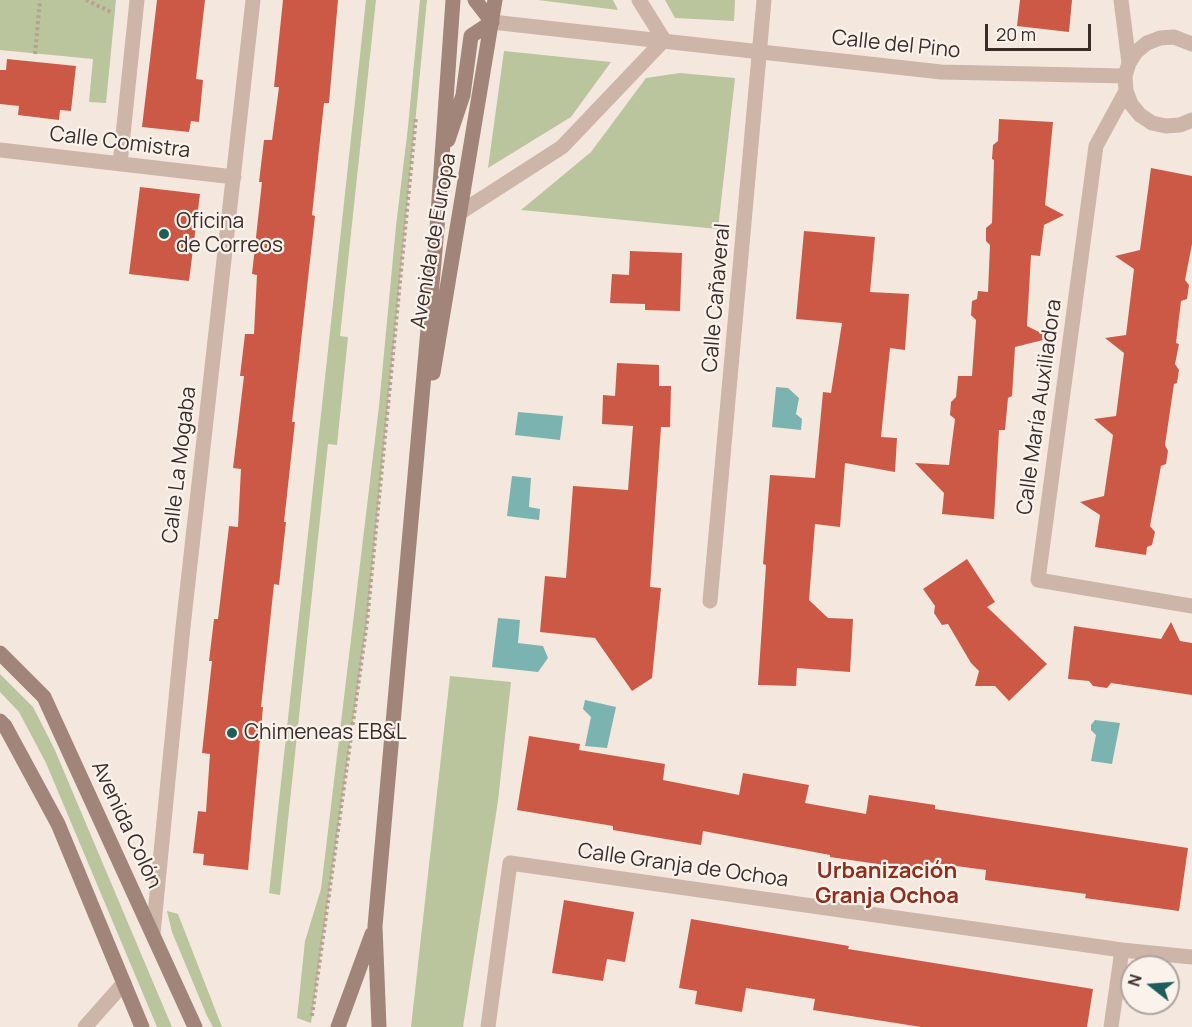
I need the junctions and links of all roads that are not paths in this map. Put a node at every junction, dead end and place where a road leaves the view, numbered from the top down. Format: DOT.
graph roads {
  1 [pos="137,0"];
  2 [pos="254,0"];
  3 [pos="453,0"];
  4 [pos="475,0"];
  5 [pos="495,0"];
  6 [pos="639,0"];
  7 [pos="764,0"];
  8 [pos="1121,0"];
  9 [pos="492,22"];
  10 [pos="664,40"];
  11 [pos="1192,44"];
  12 [pos="760,52"];
  13 [pos="1126,77"];
  14 [pos="1192,120"];
  15 [pos="0,150"];
  16 [pos="441,160"];
  17 [pos="120,164"];
  18 [pos="234,177"];
  19 [pos="460,212"];
  20 [pos="414,489"];
  21 [pos="710,601"];
  22 [pos="1192,606"];
  23 [pos="0,653"];
  24 [pos="2,726"];
  25 [pos="375,926"];
  26 [pos="153,934"];
  27 [pos="1122,950"];
  28 [pos="1192,957"];
  29 [pos="124,983"];
  30 [pos="85,1027"];
  31 [pos="142,1027"];
  32 [pos="195,1027"];
  33 [pos="338,1027"];
  34 [pos="346,1027"];
  35 [pos="378,1027"];
  36 [pos="488,1027"];
  37 [pos="1111,1027"];
  1 -- 17 [label="street"];
  2 -- 18 [label="street, Calle La Mogaba"];
  3 -- 16 [label="main road, Avenida de Europa"];
  4 -- 9 [label="main road"];
  5 -- 9 [label="main road, Avenida de Europa"];
  6 -- 10 [label="street"];
  7 -- 12 [label="street, Calle Cañaveral"];
  8 -- 13 [label="street"];
  9 -- 10 [label="street, Calle del Pino"];
  9 -- 16 [label="main road"];
  9 -- 19 [label="main road, Avenida de Europa"];
  10 -- 12 [label="street, Calle del Pino"];
  10 -- 19 [label="street"];
  11 -- 13 [label="street"];
  12 -- 13 [label="street, Calle del Pino"];
  12 -- 21 [label="street, Calle Cañaveral"];
  13 -- 14 [label="street"];
  13 -- 22 [label="street, Calle María Auxiliadora"];
  15 -- 17 [label="street, Calle Comistra"];
  16 -- 20 [label="main road, Avenida de Europa"];
  17 -- 18 [label="street, Calle Comistra"];
  18 -- 26 [label="street, Calle La Mogaba"];
  19 -- 20 [label="main road, Avenida de Europa"];
  20 -- 25 [label="main road, Avenida de Europa"];
  23 -- 26 [label="main road, Avenida Colón"];
  24 -- 29 [label="main road"];
  25 -- 33 [label="main road"];
  25 -- 34 [label="main road, Avenida de Europa"];
  25 -- 35 [label="main road, Avenida de Europa"];
  26 -- 32 [label="main road, Avenida Colón"];
  27 -- 28 [label="street, Calle Granja de Ochoa"];
  27 -- 36 [label="street, Calle Granja de Ochoa"];
  27 -- 37 [label="street"];
  29 -- 30 [label="street"];
  29 -- 31 [label="main road"];
}
